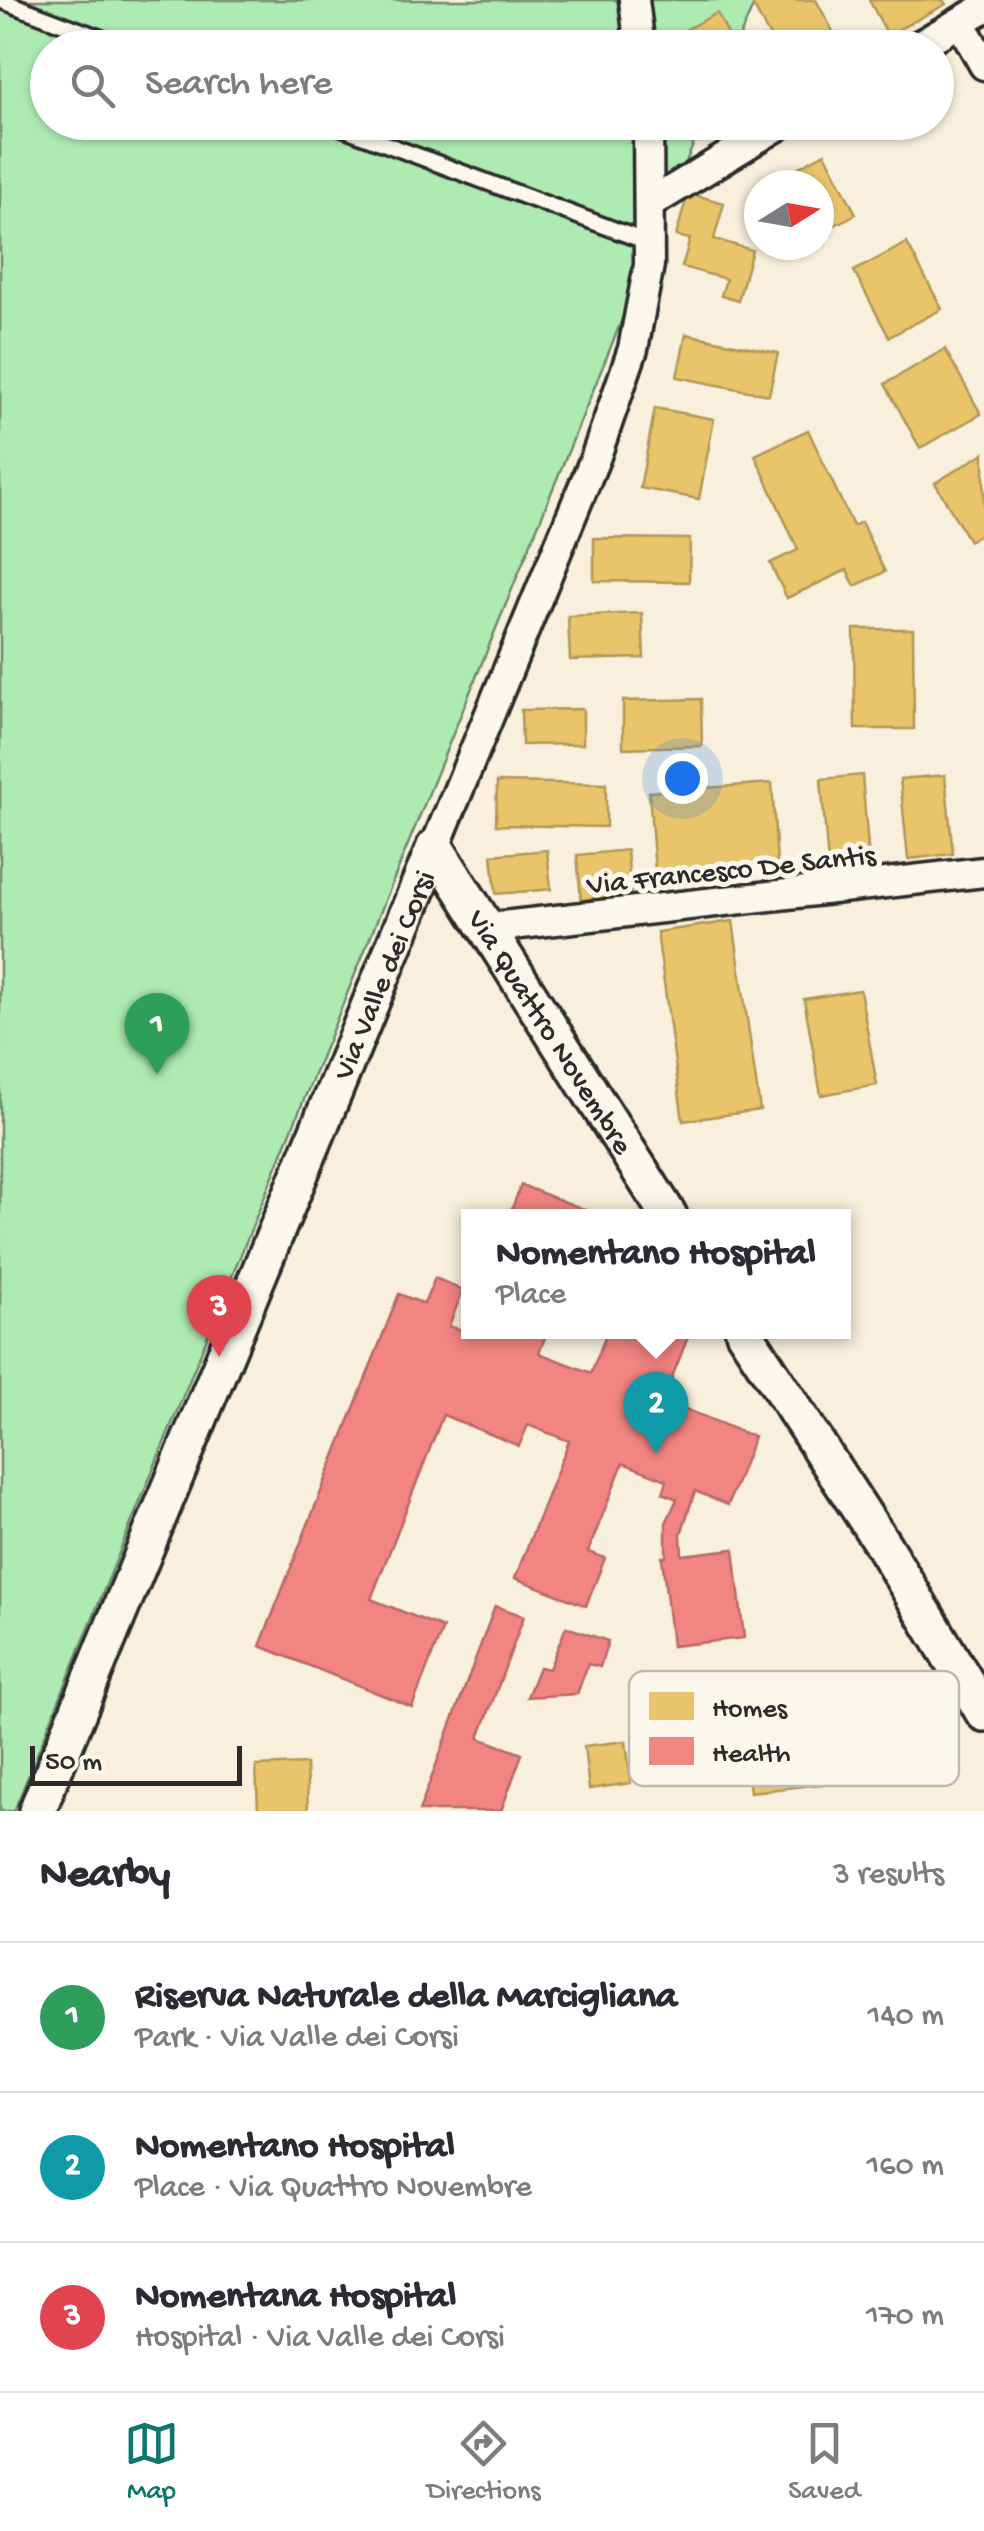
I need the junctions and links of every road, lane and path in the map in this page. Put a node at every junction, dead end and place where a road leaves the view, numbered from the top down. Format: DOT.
graph roads {
  1 [pos="0,0"];
  2 [pos="634,0"];
  3 [pos="972,15"];
  4 [pos="79,30"];
  5 [pos="638,30"];
  6 [pos="946,30"];
  7 [pos="984,65"];
  8 [pos="376,140"];
  9 [pos="649,140"];
  10 [pos="755,140"];
  11 [pos="651,204"];
  12 [pos="650,243"];
  13 [pos="435,847"];
  14 [pos="984,872"];
  15 [pos="486,928"];
  16 [pos="665,1209"];
  17 [pos="749,1339"];
  18 [pos="958,1671"];
  19 [pos="959,1672"];
  20 [pos="984,1714"];
  21 [pos="37,1811"];
  1 -- 4 [label="lane"];
  2 -- 5 [label="street"];
  3 -- 6 [label="street"];
  3 -- 7 [label="street"];
  8 -- 12 [label="lane"];
  9 -- 11 [label="street, Via Valle dei Corsi"];
  10 -- 11 [label="street"];
  11 -- 12 [label="street, Via Valle dei Corsi"];
  12 -- 13 [label="street, Via Valle dei Corsi"];
  13 -- 15 [label="street, Via Quattro Novembre"];
  13 -- 21 [label="street, Via Valle dei Corsi"];
  14 -- 15 [label="street, Via Francesco De Santis"];
  15 -- 16 [label="street, Via Quattro Novembre"];
  17 -- 18 [label="street"];
  19 -- 20 [label="street"];
}
